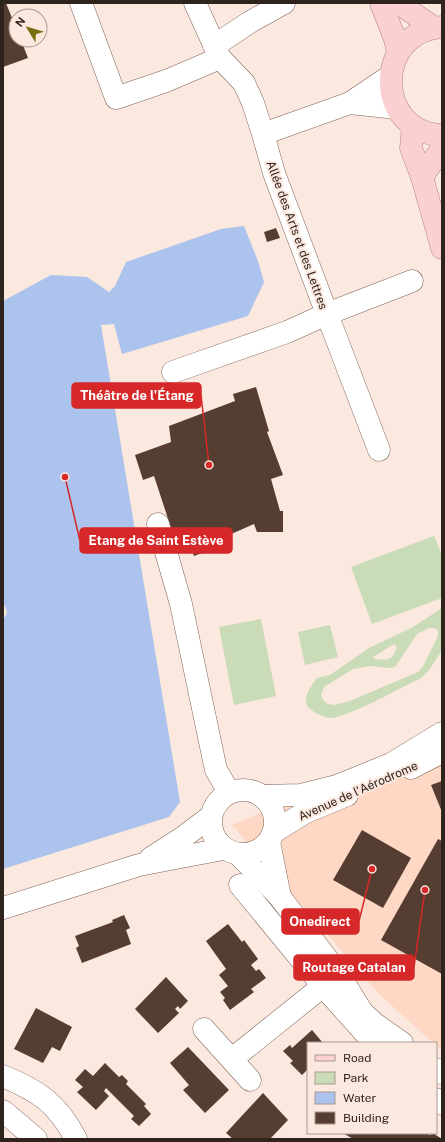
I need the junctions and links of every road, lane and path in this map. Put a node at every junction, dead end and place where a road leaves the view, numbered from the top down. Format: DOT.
graph roads {
  1 [pos="195,3"];
  2 [pos="284,3"];
  3 [pos="381,3"];
  4 [pos="398,3"];
  5 [pos="81,4"];
  6 [pos="437,27"];
  7 [pos="217,52"];
  8 [pos="398,52"];
  9 [pos="390,76"];
  10 [pos="350,103"];
  11 [pos="397,108"];
  12 [pos="413,126"];
  13 [pos="263,134"];
  14 [pos="442,135"];
  15 [pos="442,148"];
  16 [pos="422,177"];
  17 [pos="442,248"];
  18 [pos="412,281"];
  19 [pos="327,314"];
  20 [pos="173,372"];
  21 [pos="379,450"];
  22 [pos="158,524"];
  23 [pos="442,732"];
  24 [pos="442,752"];
  25 [pos="229,792"];
  26 [pos="263,796"];
  27 [pos="210,816"];
  28 [pos="272,836"];
  29 [pos="231,852"];
  30 [pos="139,865"];
  31 [pos="240,885"];
  32 [pos="280,897"];
  33 [pos="3,908"];
  34 [pos="332,981"];
  35 [pos="204,1029"];
  36 [pos="373,1042"];
  37 [pos="401,1042"];
  38 [pos="405,1042"];
  39 [pos="232,1059"];
  40 [pos="3,1076"];
  41 [pos="250,1080"];
  42 [pos="3,1111"];
  43 [pos="36,1139"];
  44 [pos="76,1139"];
  1 -- 7 [label="street, Allée des Arts et des Lettres"];
  2 -- 7 [label="street"];
  3 -- 8 [label="main road"];
  4 -- 6 [label="main road"];
  5 -- 7 [label="street"];
  6 -- 8 [label="main road"];
  7 -- 13 [label="street, Allée des Arts et des Lettres"];
  8 -- 9 [label="main road"];
  9 -- 10 [label="street"];
  9 -- 11 [label="main road"];
  10 -- 11 [label="street"];
  10 -- 13 [label="street"];
  11 -- 12 [label="main road"];
  12 -- 14 [label="main road"];
  12 -- 16 [label="main road"];
  13 -- 19 [label="street, Allée des Arts et des Lettres"];
  15 -- 16 [label="main road"];
  16 -- 17 [label="main road"];
  18 -- 19 [label="street"];
  19 -- 20 [label="street, Allée des Arts et des Lettres"];
  19 -- 21 [label="street"];
  22 -- 25 [label="street"];
  23 -- 26 [label="street, Avenue de l'Aérodrome"];
  24 -- 28 [label="street, Avenue de l'Aérodrome"];
  25 -- 26 [label="street"];
  25 -- 27 [label="street"];
  26 -- 28 [label="street"];
  27 -- 29 [label="street"];
  27 -- 30 [label="street"];
  28 -- 29 [label="street"];
  28 -- 32 [label="street"];
  29 -- 30 [label="street"];
  29 -- 32 [label="street"];
  30 -- 33 [label="street"];
  31 -- 34 [label="street"];
  32 -- 34 [label="street"];
  34 -- 36 [label="street"];
  34 -- 37 [label="street"];
  34 -- 38 [label="street"];
  34 -- 39 [label="street"];
  35 -- 39 [label="street"];
  39 -- 41 [label="street"];
  40 -- 44 [label="street"];
  42 -- 43 [label="street"];
}
